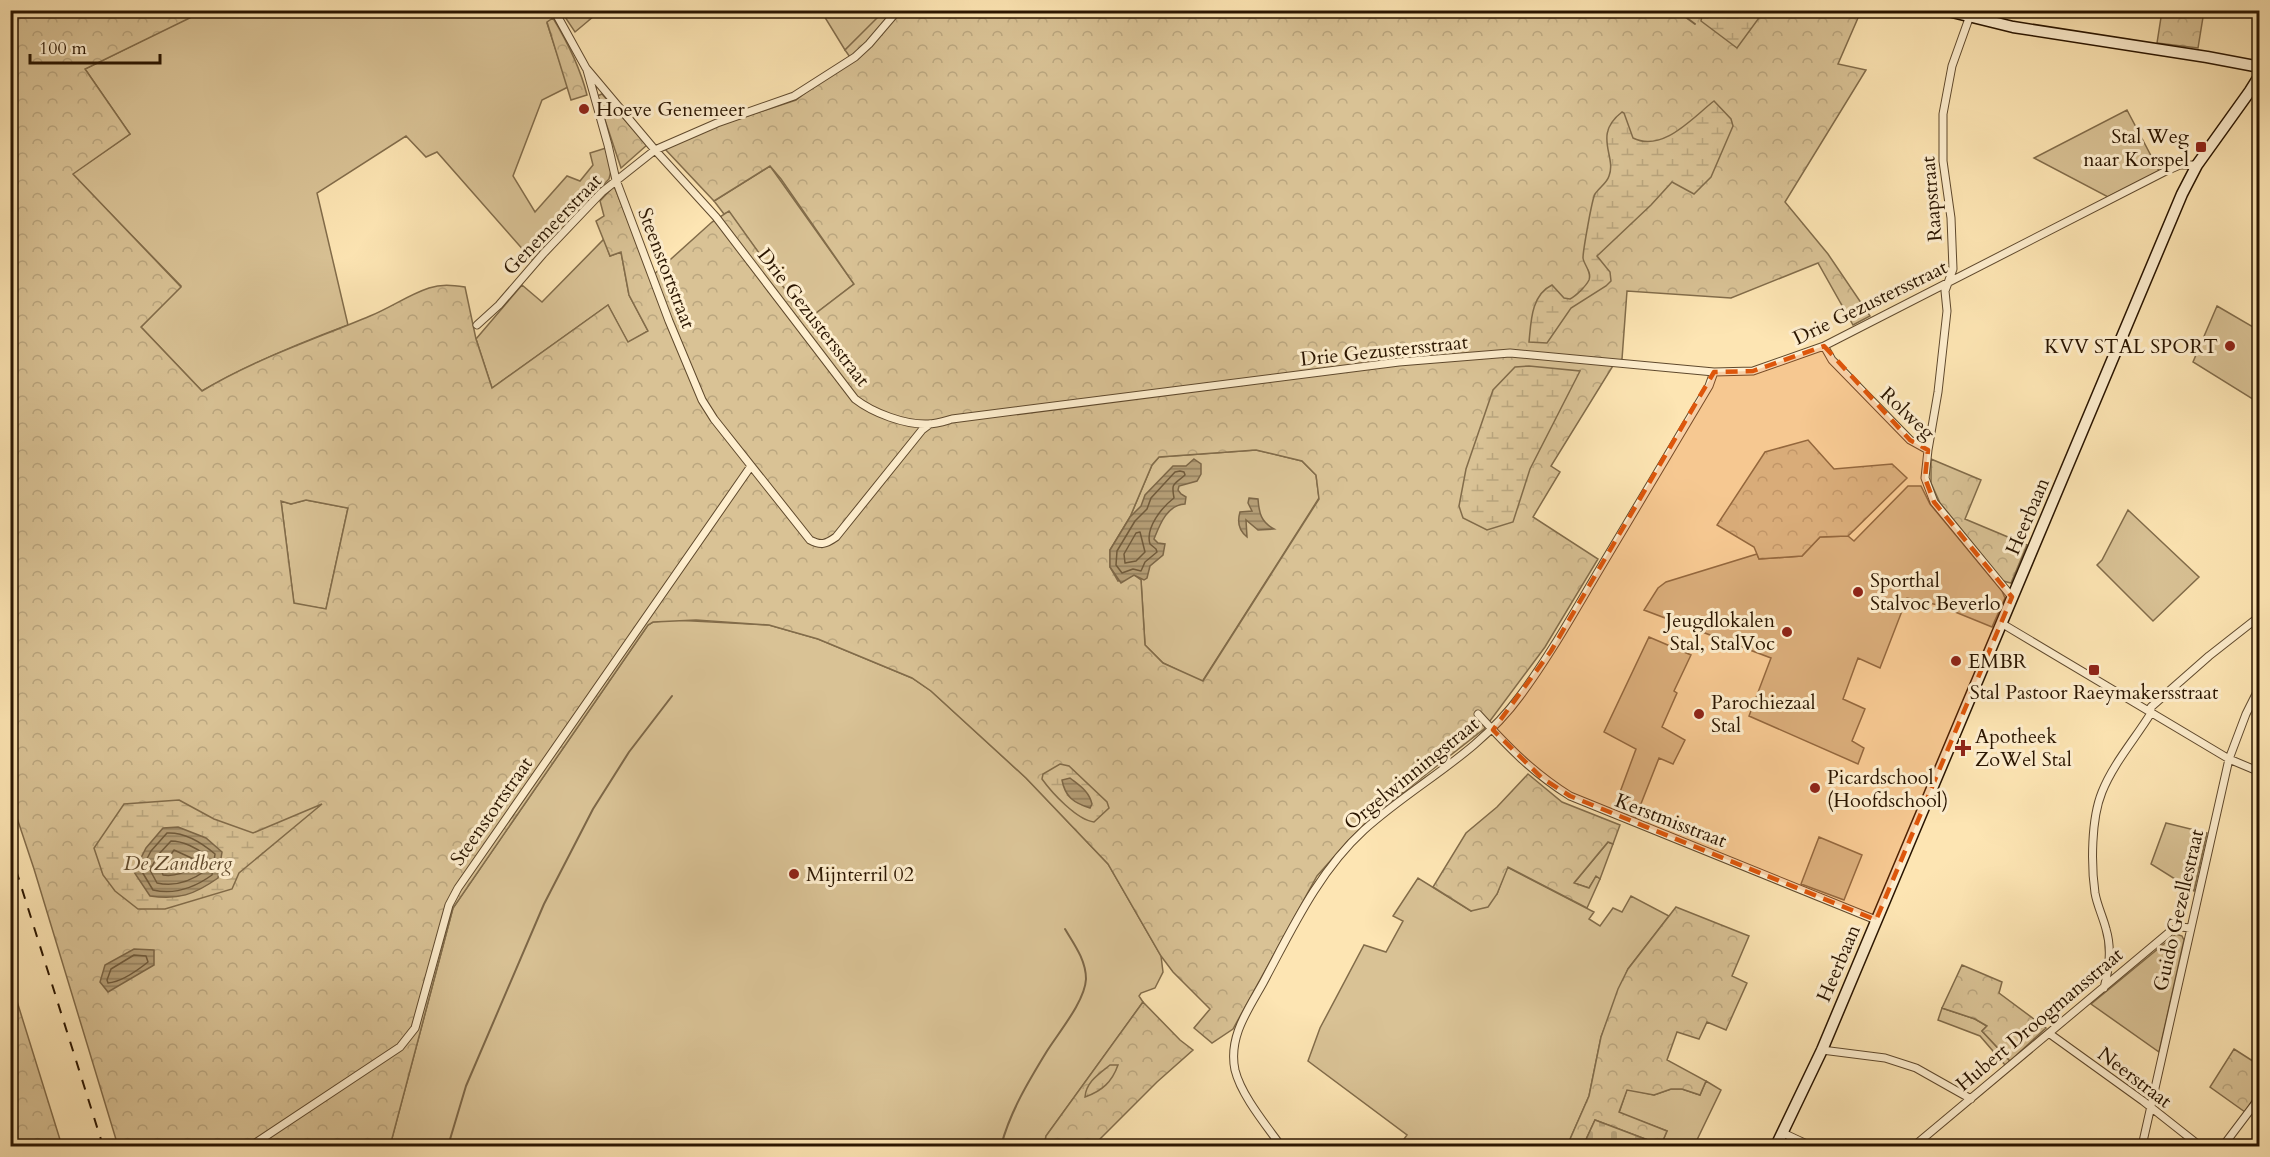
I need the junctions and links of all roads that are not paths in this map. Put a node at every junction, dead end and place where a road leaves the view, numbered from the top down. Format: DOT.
graph roads {
  1 [pos="554,10"];
  2 [pos="898,10"];
  3 [pos="1944,10"];
  4 [pos="1971,14"];
  5 [pos="2259,67"];
  6 [pos="586,68"];
  7 [pos="2259,75"];
  8 [pos="655,150"];
  9 [pos="2197,165"];
  10 [pos="616,180"];
  11 [pos="1949,282"];
  12 [pos="477,325"];
  13 [pos="1824,346"];
  14 [pos="1714,372"];
  15 [pos="930,424"];
  16 [pos="1928,450"];
  17 [pos="751,466"];
  18 [pos="2012,597"];
  19 [pos="2259,616"];
  20 [pos="2001,623"];
  21 [pos="2259,686"];
  22 [pos="2151,713"];
  23 [pos="1478,714"];
  24 [pos="1493,730"];
  25 [pos="2229,759"];
  26 [pos="2259,772"];
  27 [pos="1876,920"];
  28 [pos="2190,928"];
  29 [pos="2104,988"];
  30 [pos="2050,1034"];
  31 [pos="1822,1050"];
  32 [pos="2259,1097"];
  33 [pos="1971,1098"];
  34 [pos="2151,1109"];
  35 [pos="1783,1133"];
  36 [pos="251,1146"];
  37 [pos="1281,1146"];
  38 [pos="1776,1146"];
  39 [pos="1811,1146"];
  40 [pos="1914,1146"];
  41 [pos="2142,1146"];
  42 [pos="2200,1146"];
  43 [pos="2223,1146"];
  1 -- 6 [label="street"];
  2 -- 8 [label="street, Genemeerstraat"];
  3 -- 4 [label="street"];
  4 -- 5 [label="street"];
  4 -- 11 [label="street, Raapstraat"];
  6 -- 8 [label="street"];
  6 -- 10 [label="street, Steenstortstraat"];
  7 -- 9 [label="street, Heerbaan"];
  8 -- 10 [label="street, Genemeerstraat"];
  8 -- 15 [label="street, Drie Gezustersstraat"];
  9 -- 11 [label="street, Drie Gezustersstraat"];
  9 -- 18 [label="street, Heerbaan"];
  10 -- 12 [label="street, Genemeerstraat"];
  10 -- 17 [label="street, Steenstortstraat"];
  11 -- 13 [label="street, Drie Gezustersstraat"];
  11 -- 16 [label="street, Raapstraat"];
  13 -- 14 [label="street, Drie Gezustersstraat"];
  13 -- 16 [label="street, Rolweg"];
  14 -- 15 [label="street, Drie Gezustersstraat"];
  14 -- 24 [label="street, Orgelwinningstraat"];
  15 -- 17 [label="street, Steenstortstraat"];
  16 -- 18 [label="street, Rolweg"];
  17 -- 36 [label="street, Steenstortstraat"];
  18 -- 20 [label="street, Heerbaan"];
  19 -- 22 [label="street"];
  20 -- 22 [label="street"];
  20 -- 27 [label="street, Heerbaan"];
  21 -- 25 [label="street, Guido Gezellestraat"];
  22 -- 25 [label="street"];
  22 -- 29 [label="street"];
  23 -- 24 [label="street, Kerstmisstraat"];
  24 -- 27 [label="street, Kerstmisstraat"];
  24 -- 37 [label="street, Orgelwinningstraat"];
  25 -- 26 [label="street"];
  25 -- 28 [label="street, Guido Gezellestraat"];
  27 -- 31 [label="street, Heerbaan"];
  28 -- 29 [label="street, Hubert Droogmansstraat"];
  28 -- 34 [label="street, Guido Gezellestraat"];
  29 -- 30 [label="street, Hubert Droogmansstraat"];
  30 -- 33 [label="street, Hubert Droogmansstraat"];
  30 -- 34 [label="street, Neerstraat"];
  31 -- 33 [label="street"];
  31 -- 35 [label="street, Heerbaan"];
  32 -- 43 [label="street"];
  33 -- 40 [label="street, Hubert Droogmansstraat"];
  34 -- 41 [label="street, Guido Gezellestraat"];
  34 -- 42 [label="street, Neerstraat"];
  35 -- 38 [label="street, Heerbaan"];
  35 -- 39 [label="street"];
}
